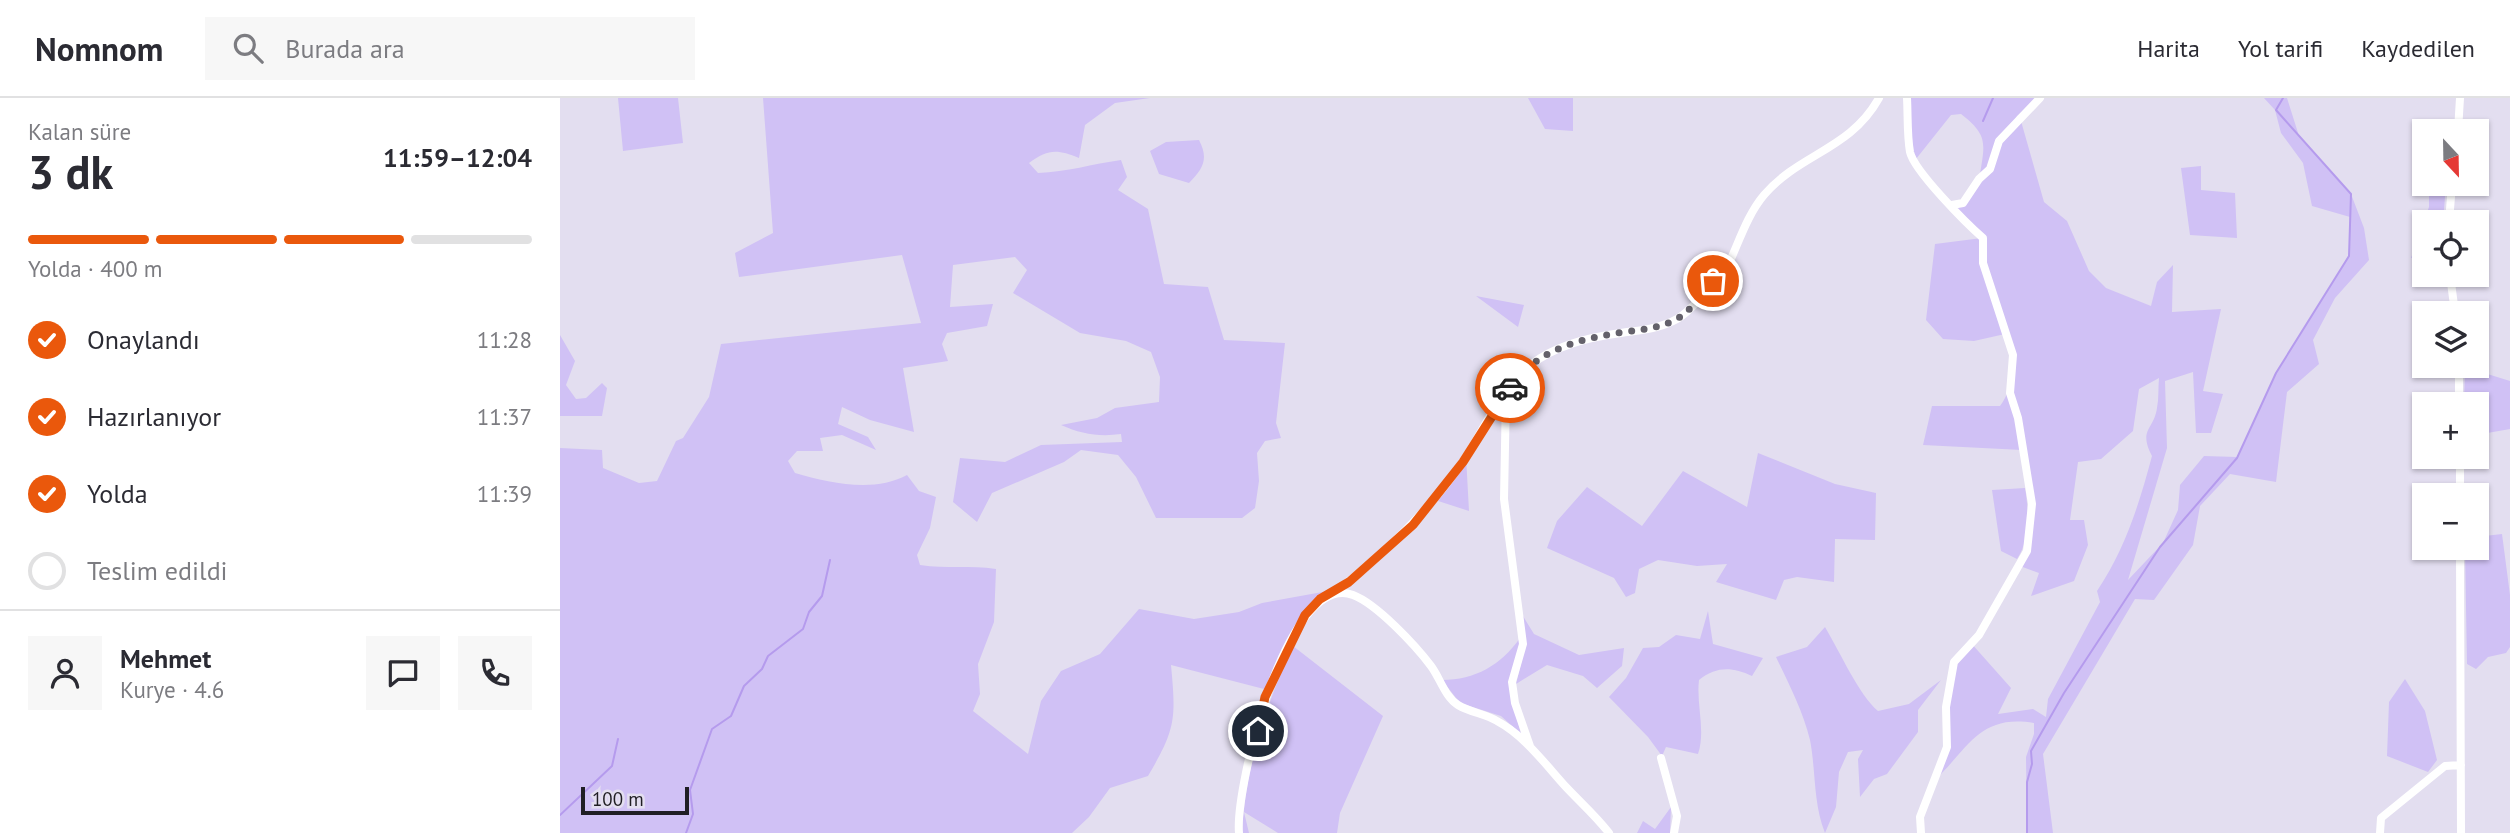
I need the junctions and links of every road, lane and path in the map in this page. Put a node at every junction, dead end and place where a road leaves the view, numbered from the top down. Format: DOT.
graph roads {
  1 [pos="1879,98"];
  2 [pos="1906,98"];
  3 [pos="2039,98"];
  4 [pos="2460,98"];
  5 [pos="2459,119"];
  6 [pos="1952,205"];
  7 [pos="1506,394"];
  8 [pos="2460,560"];
  9 [pos="1333,594"];
  10 [pos="1532,749"];
  11 [pos="1661,758"];
  12 [pos="2461,765"];
  13 [pos="1239,833"];
  14 [pos="1609,833"];
  15 [pos="1674,833"];
  16 [pos="1921,833"];
  17 [pos="2380,833"];
  18 [pos="2461,833"];
  1 -- 7 [label="street"];
  2 -- 6 [label="street"];
  3 -- 6 [label="street"];
  4 -- 5 [label="street"];
  6 -- 16 [label="street"];
  7 -- 9 [label="street"];
  7 -- 10 [label="street"];
  8 -- 12 [label="street"];
  9 -- 10 [label="street"];
  9 -- 13 [label="street"];
  10 -- 14 [label="street"];
  11 -- 15 [label="street"];
  12 -- 17 [label="street"];
  12 -- 18 [label="street"];
}
